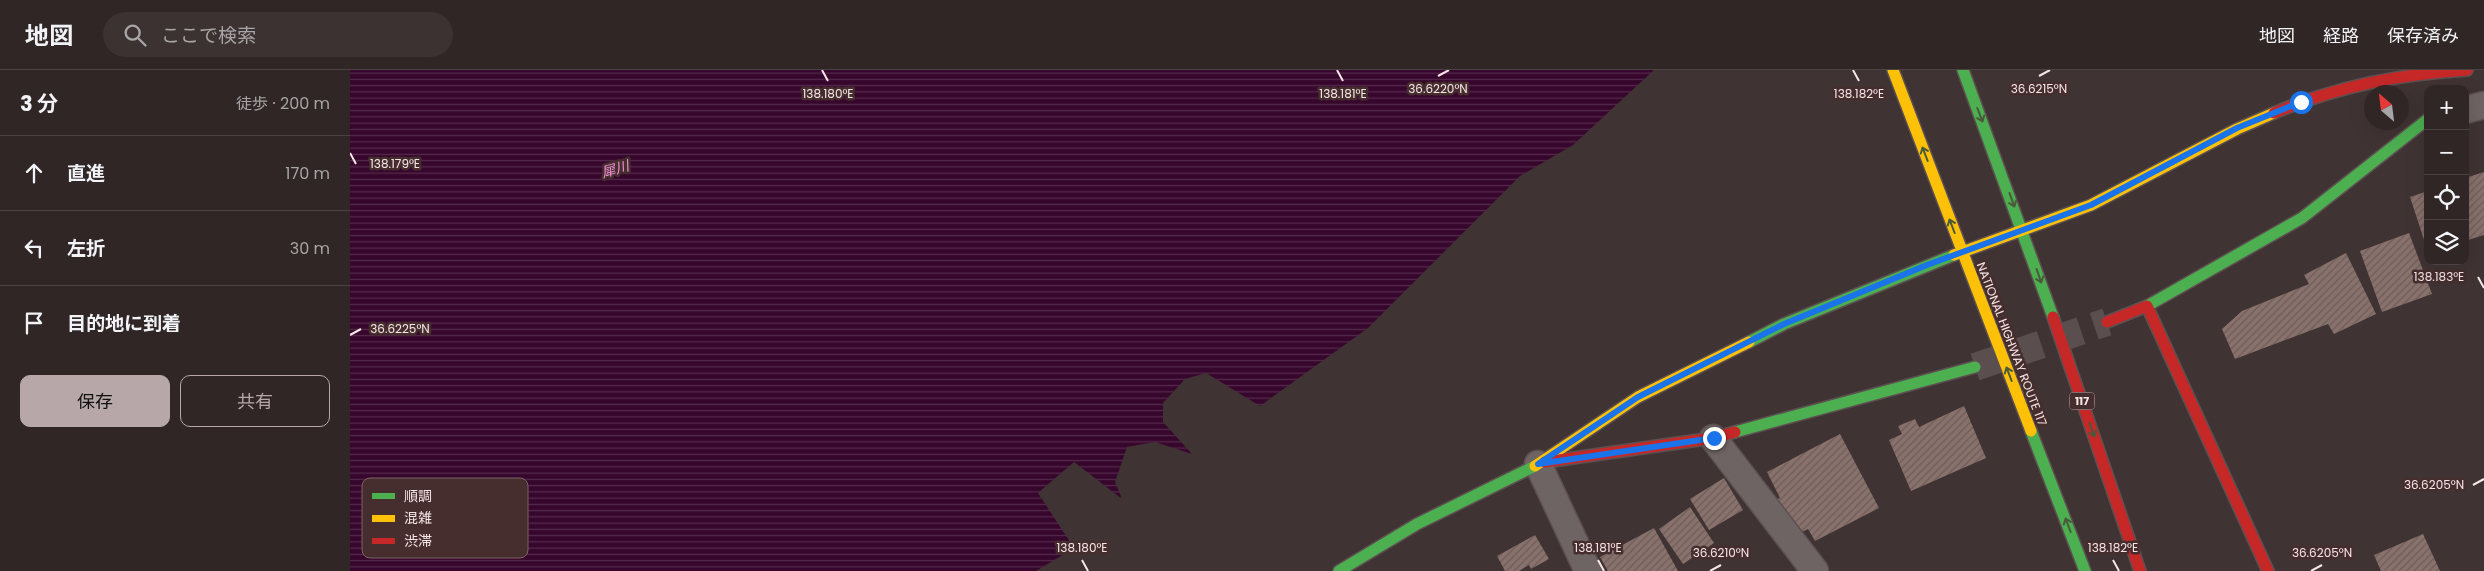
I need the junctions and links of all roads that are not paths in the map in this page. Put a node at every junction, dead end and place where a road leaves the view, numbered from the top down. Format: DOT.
graph roads {
  1 [pos="1893,70"];
  2 [pos="1963,70"];
  3 [pos="2467,70"];
  4 [pos="2484,105"];
  5 [pos="2469,109"];
  6 [pos="2424,121"];
  7 [pos="2023,230"];
  8 [pos="1962,252"];
  9 [pos="2147,306"];
  10 [pos="2108,322"];
  11 [pos="1975,367"];
  12 [pos="1714,438"];
  13 [pos="1538,464"];
  14 [pos="1339,571"];
  15 [pos="1588,571"];
  16 [pos="1815,571"];
  17 [pos="2085,571"];
  18 [pos="2140,571"];
  19 [pos="2268,571"];
  8 -- 1 [label="main road, NATIONAL HIGHWAY ROUTE 117, one-way"];
  2 -- 7 [label="main road, 117, one-way"];
  3 -- 7 [label="main road"];
  4 -- 5 [label="street"];
  6 -- 9 [label="main road"];
  7 -- 8 [label="main road"];
  7 -- 18 [label="main road, 117, one-way"];
  8 -- 13 [label="main road"];
  17 -- 8 [label="main road, NATIONAL HIGHWAY ROUTE 117, one-way"];
  9 -- 10 [label="main road"];
  9 -- 19 [label="main road"];
  11 -- 12 [label="main road"];
  12 -- 13 [label="main road"];
  12 -- 16 [label="street"];
  13 -- 14 [label="main road"];
  13 -- 15 [label="street"];
}
